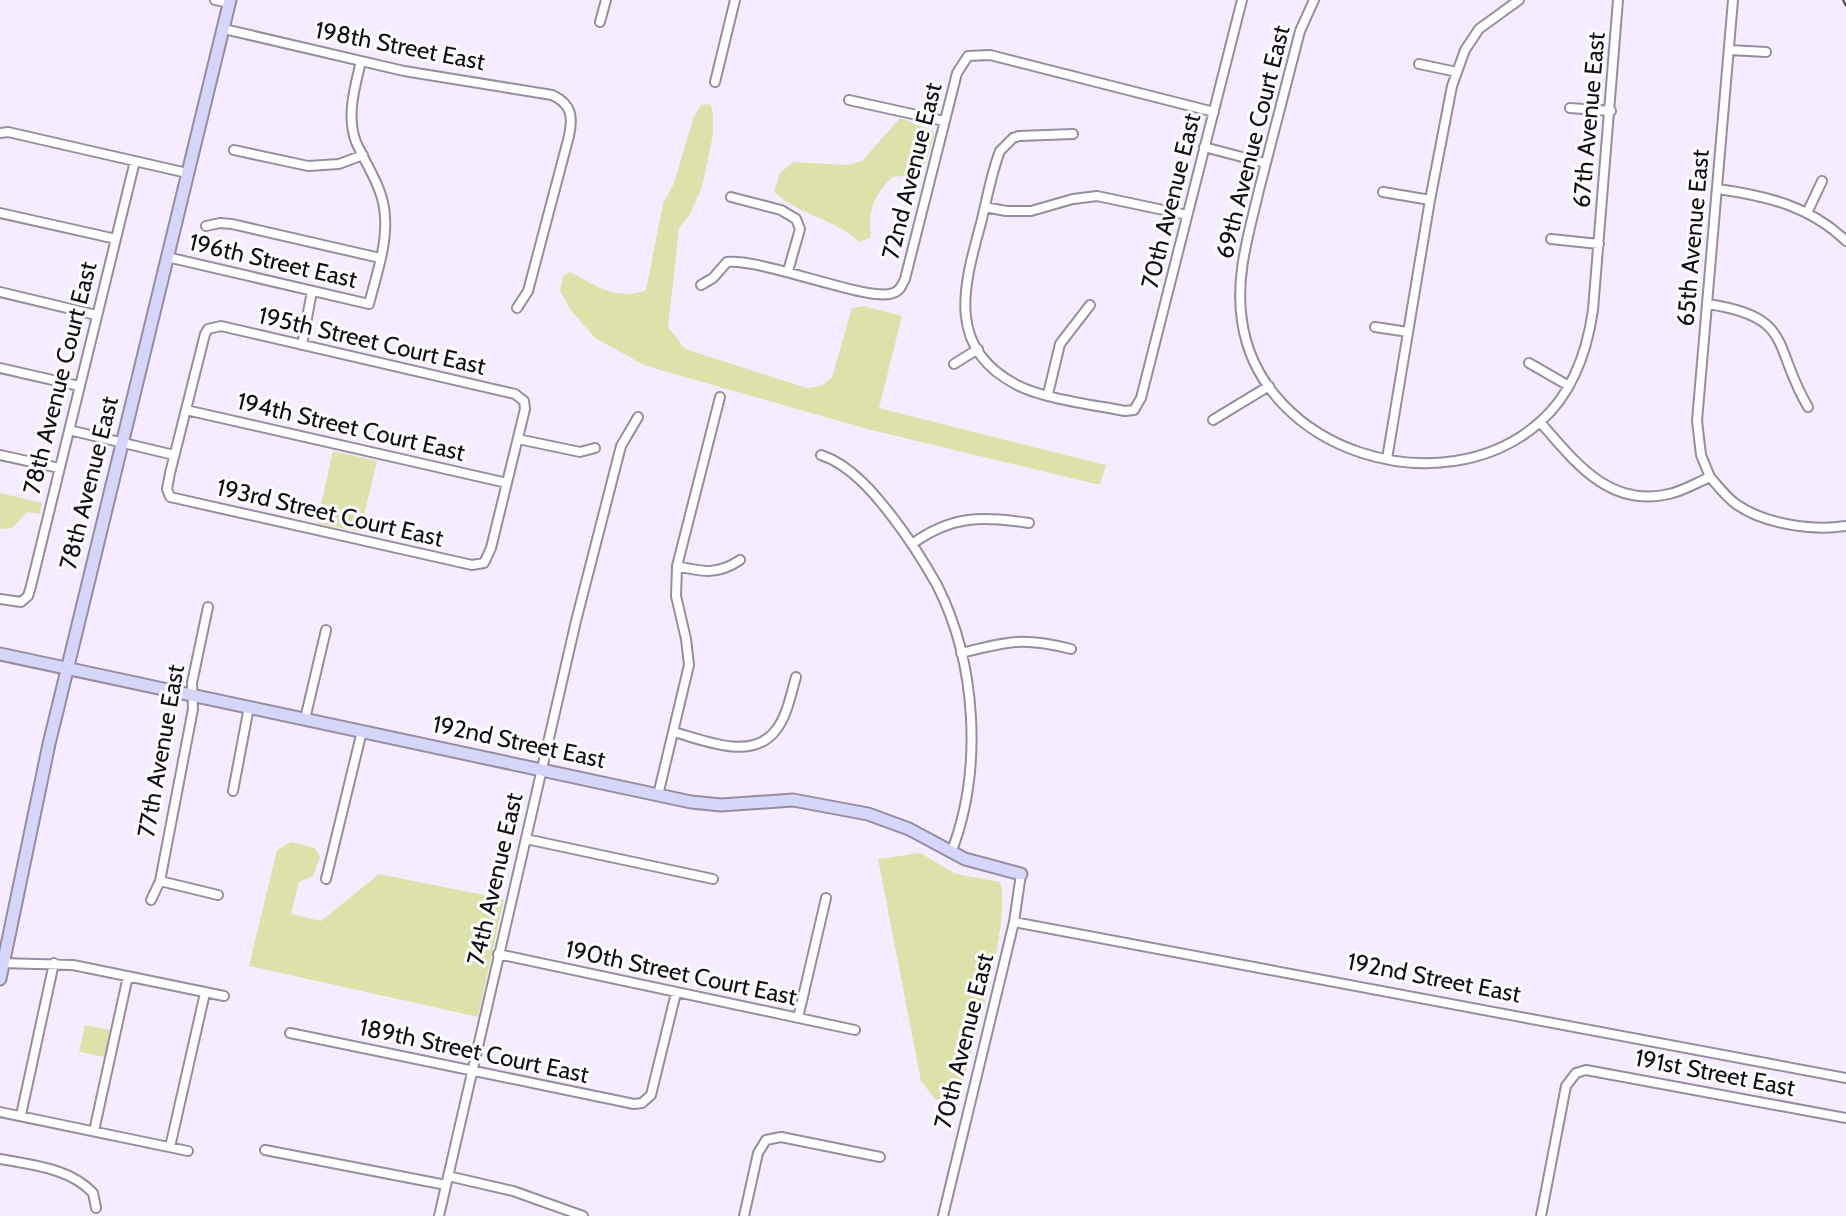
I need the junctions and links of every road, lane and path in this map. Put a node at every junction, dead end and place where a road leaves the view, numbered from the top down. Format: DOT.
graph roads {
  1 [pos="215,0"];
  2 [pos="606,0"];
  3 [pos="735,0"];
  4 [pos="1242,0"];
  5 [pos="1314,0"];
  6 [pos="1518,0"];
  7 [pos="1618,0"];
  8 [pos="1733,0"];
  9 [pos="230,2"];
  10 [pos="600,22"];
  11 [pos="224,29"];
  12 [pos="1730,50"];
  13 [pos="1766,52"];
  14 [pos="361,61"];
  15 [pos="1419,64"];
  16 [pos="1457,72"];
  17 [pos="715,82"];
  18 [pos="849,100"];
  19 [pos="1570,108"];
  20 [pos="1611,111"];
  21 [pos="1214,112"];
  22 [pos="944,121"];
  23 [pos="0,133"];
  24 [pos="1073,134"];
  25 [pos="1204,147"];
  26 [pos="234,150"];
  27 [pos="363,155"];
  28 [pos="135,161"];
  29 [pos="1265,163"];
  30 [pos="187,173"];
  31 [pos="1822,181"];
  32 [pos="1718,189"];
  33 [pos="1383,192"];
  34 [pos="731,197"];
  35 [pos="1430,200"];
  36 [pos="985,207"];
  37 [pos="0,213"];
  38 [pos="1807,213"];
  39 [pos="1187,215"];
  40 [pos="206,226"];
  41 [pos="116,239"];
  42 [pos="1551,239"];
  43 [pos="1846,241"];
  44 [pos="1599,244"];
  45 [pos="167,257"];
  46 [pos="380,258"];
  47 [pos="788,271"];
  48 [pos="701,285"];
  49 [pos="312,291"];
  50 [pos="0,292"];
  51 [pos="1708,304"];
  52 [pos="1090,305"];
  53 [pos="517,308"];
  54 [pos="96,315"];
  55 [pos="1375,327"];
  56 [pos="1408,332"];
  57 [pos="302,345"];
  58 [pos="978,349"];
  59 [pos="1529,363"];
  60 [pos="954,364"];
  61 [pos="0,368"];
  62 [pos="79,386"];
  63 [pos="1269,386"];
  64 [pos="1569,386"];
  65 [pos="1048,394"];
  66 [pos="720,397"];
  67 [pos="1808,407"];
  68 [pos="186,410"];
  69 [pos="638,417"];
  70 [pos="1213,420"];
  71 [pos="1540,422"];
  72 [pos="69,430"];
  73 [pos="518,439"];
  74 [pos="122,442"];
  75 [pos="595,448"];
  76 [pos="0,455"];
  77 [pos="174,455"];
  78 [pos="821,455"];
  79 [pos="1387,459"];
  80 [pos="59,468"];
  81 [pos="1710,477"];
  82 [pos="507,483"];
  83 [pos="1029,523"];
  84 [pos="1846,526"];
  85 [pos="912,544"];
  86 [pos="740,560"];
  87 [pos="677,566"];
  88 [pos="0,599"];
  89 [pos="208,607"];
  90 [pos="326,630"];
  91 [pos="1071,649"];
  92 [pos="961,653"];
  93 [pos="0,654"];
  94 [pos="67,668"];
  95 [pos="796,677"];
  96 [pos="192,695"];
  97 [pos="249,707"];
  98 [pos="305,719"];
  99 [pos="362,731"];
  100 [pos="674,732"];
  101 [pos="540,770"];
  102 [pos="233,791"];
  103 [pos="658,795"];
  104 [pos="526,839"];
  105 [pos="951,853"];
  106 [pos="1021,874"];
  107 [pos="326,879"];
  108 [pos="713,879"];
  109 [pos="160,881"];
  110 [pos="218,895"];
  111 [pos="826,898"];
  112 [pos="151,900"];
  113 [pos="1014,922"];
  114 [pos="498,954"];
  115 [pos="2,963"];
  116 [pos="54,963"];
  117 [pos="128,976"];
  118 [pos="0,979"];
  119 [pos="205,993"];
  120 [pos="676,993"];
  121 [pos="224,996"];
  122 [pos="798,1018"];
  123 [pos="855,1030"];
  124 [pos="290,1033"];
  125 [pos="473,1070"];
  126 [pos="1846,1078"];
  127 [pos="0,1112"];
  128 [pos="21,1115"];
  129 [pos="1846,1118"];
  130 [pos="94,1131"];
  131 [pos="170,1147"];
  132 [pos="265,1150"];
  133 [pos="188,1151"];
  134 [pos="880,1157"];
  135 [pos="0,1159"];
  136 [pos="447,1180"];
  137 [pos="96,1208"];
  138 [pos="439,1216"];
  139 [pos="583,1216"];
  140 [pos="744,1216"];
  141 [pos="943,1216"];
  142 [pos="1541,1216"];
  1 -- 9 [label="street"];
  2 -- 10 [label="street"];
  3 -- 17 [label="street"];
  4 -- 21 [label="street, 70th Avenue East"];
  5 -- 29 [label="street, 69th Avenue Court East"];
  6 -- 16 [label="street"];
  7 -- 20 [label="street, 67th Avenue East"];
  8 -- 12 [label="street, 65th Avenue East"];
  9 -- 11 [label="street, 78th Avenue East"];
  11 -- 14 [label="street, 198th Street East"];
  11 -- 30 [label="street, 78th Avenue East"];
  12 -- 13 [label="street"];
  12 -- 32 [label="street, 65th Avenue East"];
  14 -- 27 [label="street"];
  14 -- 53 [label="street, 198th Street East"];
  15 -- 16 [label="street"];
  16 -- 35 [label="street"];
  18 -- 22 [label="street"];
  19 -- 20 [label="street"];
  20 -- 44 [label="street, 67th Avenue East"];
  21 -- 22 [label="street, 72nd Avenue East"];
  21 -- 25 [label="street, 70th Avenue East"];
  22 -- 47 [label="street, 72nd Avenue East"];
  23 -- 28 [label="street"];
  24 -- 36 [label="street"];
  25 -- 29 [label="street"];
  25 -- 39 [label="street, 70th Avenue East"];
  26 -- 27 [label="street"];
  27 -- 46 [label="street"];
  28 -- 30 [label="street"];
  28 -- 41 [label="street, 78th Avenue Court East"];
  29 -- 63 [label="street, 69th Avenue Court East"];
  30 -- 45 [label="street, 78th Avenue East"];
  31 -- 38 [label="street"];
  32 -- 38 [label="street"];
  32 -- 51 [label="street, 65th Avenue East"];
  33 -- 35 [label="street"];
  34 -- 47 [label="street"];
  35 -- 56 [label="street"];
  36 -- 39 [label="street"];
  36 -- 58 [label="street"];
  37 -- 41 [label="street"];
  38 -- 43 [label="street"];
  39 -- 65 [label="street, 70th Avenue East"];
  40 -- 46 [label="street"];
  41 -- 54 [label="street, 78th Avenue Court East"];
  42 -- 44 [label="street, 67th Avenue East"];
  44 -- 64 [label="street, 67th Avenue East"];
  45 -- 49 [label="street, 196th Street East"];
  45 -- 74 [label="street, 78th Avenue East"];
  46 -- 49 [label="street, 196th Street East"];
  47 -- 48 [label="street"];
  49 -- 57 [label="street"];
  50 -- 54 [label="street"];
  51 -- 67 [label="street"];
  51 -- 81 [label="street, 65th Avenue East"];
  52 -- 65 [label="street"];
  54 -- 62 [label="street, 78th Avenue Court East"];
  55 -- 56 [label="street"];
  56 -- 79 [label="street"];
  57 -- 68 [label="street, 195th Street Court East"];
  57 -- 73 [label="street, 195th Street Court East"];
  58 -- 60 [label="street"];
  58 -- 65 [label="street"];
  59 -- 64 [label="street"];
  61 -- 62 [label="street"];
  62 -- 72 [label="street, 78th Avenue Court East"];
  63 -- 70 [label="street"];
  63 -- 79 [label="street, 69th Avenue Court East"];
  64 -- 71 [label="street, 67th Avenue East"];
  66 -- 87 [label="street"];
  68 -- 77 [label="street"];
  68 -- 82 [label="street, 194th Street Court East"];
  69 -- 101 [label="street, 74th Avenue East"];
  71 -- 79 [label="street, 67th Avenue East"];
  71 -- 81 [label="street"];
  72 -- 74 [label="street"];
  72 -- 80 [label="street, 78th Avenue Court East"];
  73 -- 75 [label="street"];
  73 -- 82 [label="street"];
  74 -- 77 [label="street"];
  74 -- 94 [label="street, 78th Avenue East"];
  76 -- 80 [label="street"];
  77 -- 82 [label="street, 193rd Street Court East"];
  78 -- 85 [label="street"];
  80 -- 88 [label="street, 78th Avenue Court East"];
  81 -- 84 [label="street"];
  83 -- 85 [label="street"];
  85 -- 92 [label="street"];
  86 -- 87 [label="street"];
  87 -- 100 [label="street"];
  89 -- 96 [label="street, 77th Avenue East"];
  90 -- 98 [label="street"];
  91 -- 92 [label="street"];
  92 -- 105 [label="street"];
  93 -- 94 [label="street, 192nd Street East"];
  94 -- 96 [label="street, 192nd Street East"];
  94 -- 115 [label="street, 78th Avenue East"];
  95 -- 100 [label="street"];
  96 -- 97 [label="street, 192nd Street East"];
  96 -- 109 [label="street, 77th Avenue East"];
  97 -- 98 [label="street, 192nd Street East"];
  97 -- 102 [label="street"];
  98 -- 99 [label="street, 192nd Street East"];
  99 -- 101 [label="street, 192nd Street East"];
  99 -- 107 [label="street"];
  100 -- 103 [label="street"];
  101 -- 103 [label="street, 192nd Street East"];
  101 -- 104 [label="street, 74th Avenue East"];
  103 -- 105 [label="street, 192nd Street East"];
  104 -- 108 [label="street"];
  104 -- 114 [label="street, 74th Avenue East"];
  105 -- 106 [label="street, 192nd Street East"];
  106 -- 113 [label="street, 70th Avenue East"];
  109 -- 110 [label="street"];
  109 -- 112 [label="street, 77th Avenue East"];
  111 -- 122 [label="street"];
  113 -- 126 [label="street, 192nd Street East"];
  113 -- 141 [label="street, 70th Avenue East"];
  114 -- 120 [label="street, 190th Street Court East"];
  114 -- 125 [label="street, 74th Avenue East"];
  115 -- 116 [label="street"];
  115 -- 118 [label="street, 78th Avenue East"];
  116 -- 117 [label="street"];
  116 -- 128 [label="street"];
  117 -- 119 [label="street"];
  117 -- 130 [label="street"];
  119 -- 121 [label="street"];
  119 -- 131 [label="street"];
  120 -- 122 [label="street, 190th Street Court East"];
  120 -- 125 [label="street, 189th Street Court East"];
  122 -- 123 [label="street, 190th Street Court East"];
  124 -- 125 [label="street, 189th Street Court East"];
  125 -- 136 [label="street, 74th Avenue East"];
  127 -- 128 [label="street"];
  128 -- 130 [label="street"];
  129 -- 142 [label="street, 191st Street East"];
  130 -- 131 [label="street"];
  131 -- 133 [label="street"];
  132 -- 136 [label="street"];
  134 -- 140 [label="street"];
  135 -- 137 [label="street"];
  136 -- 138 [label="street, 74th Avenue East"];
  136 -- 139 [label="street"];
}
